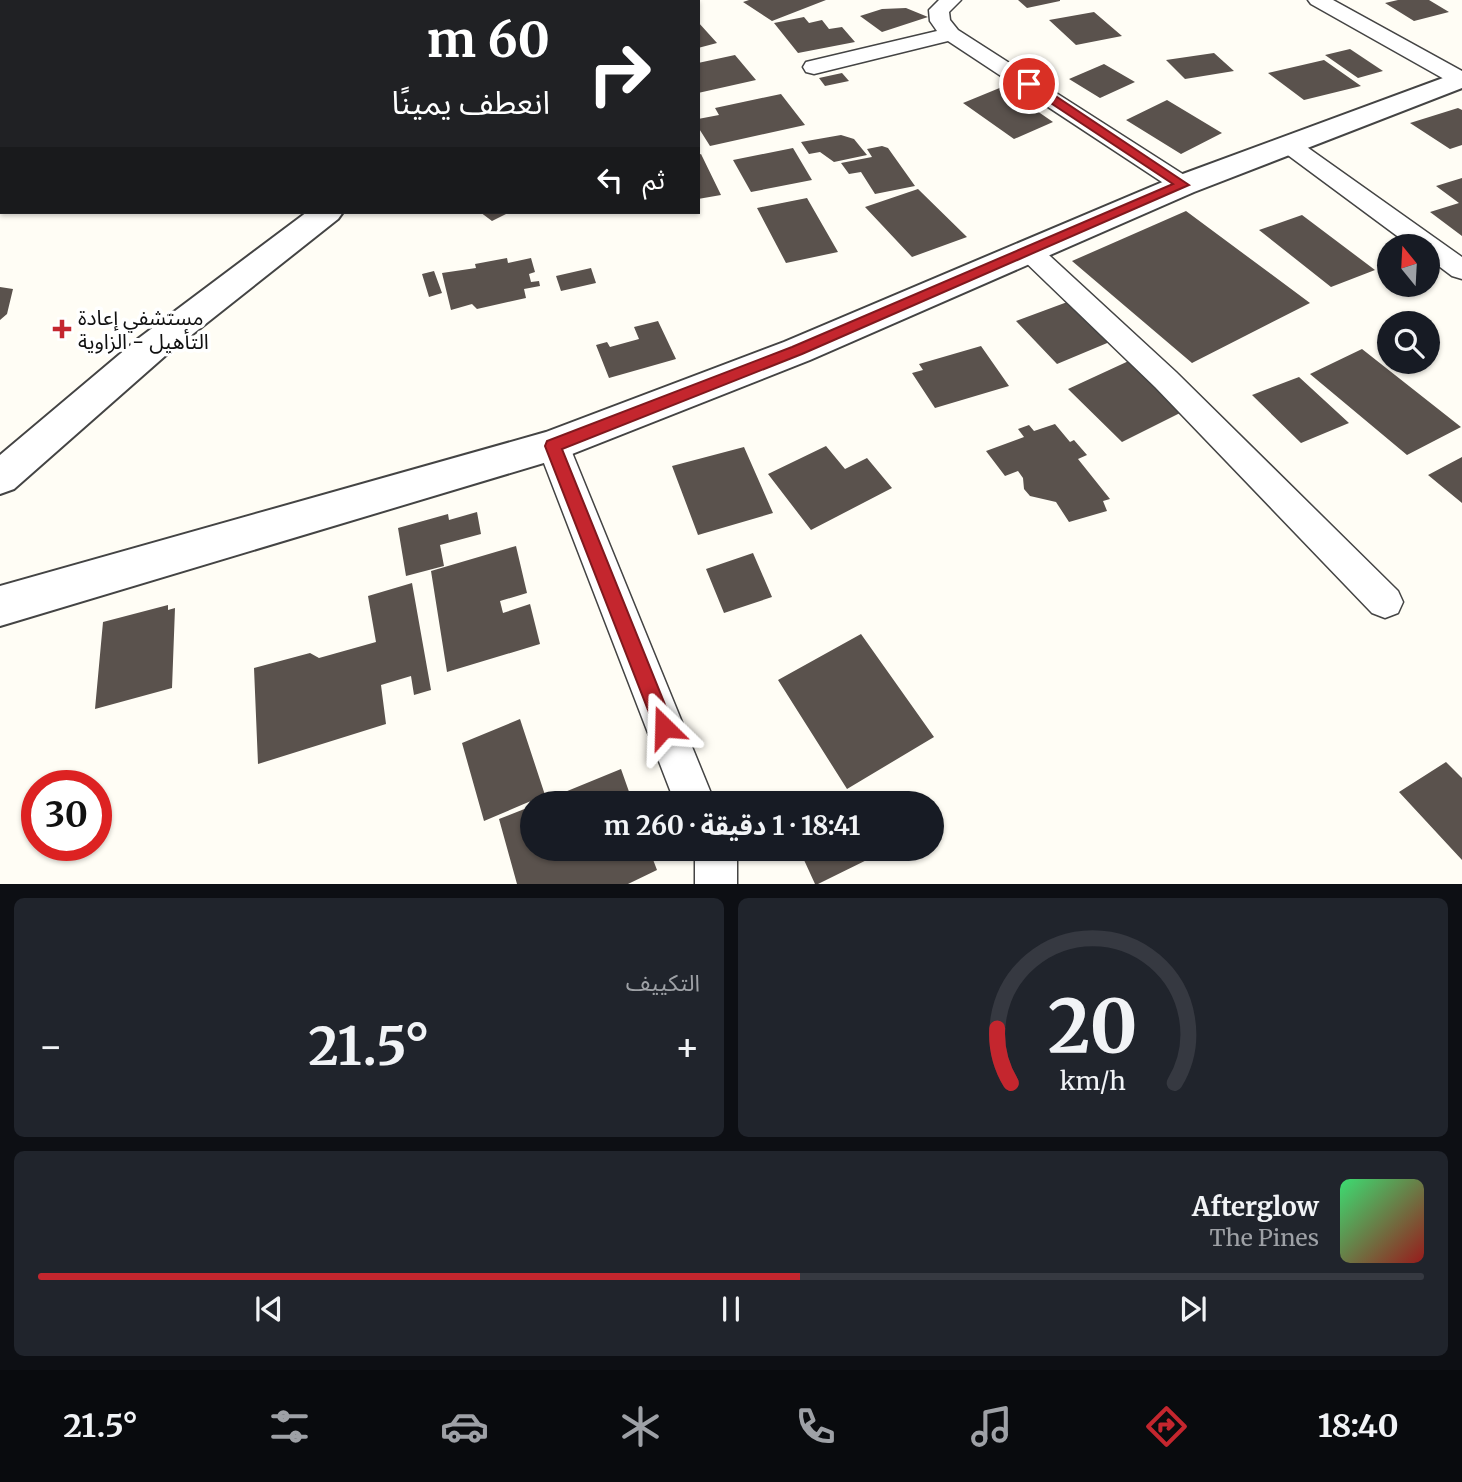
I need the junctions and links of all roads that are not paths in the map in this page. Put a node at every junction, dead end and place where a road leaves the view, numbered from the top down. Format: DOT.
graph roads {
  1 [pos="951,0"];
  2 [pos="1318,0"];
  3 [pos="951,34"];
  4 [pos="814,67"];
  5 [pos="1462,79"];
  6 [pos="1289,145"];
  7 [pos="1183,185"];
  8 [pos="324,214"];
  9 [pos="1030,251"];
  10 [pos="1462,270"];
  11 [pos="553,446"];
  12 [pos="0,478"];
  13 [pos="1385,602"];
  14 [pos="0,606"];
  15 [pos="690,791"];
  16 [pos="716,861"];
  17 [pos="716,884"];
  1 -- 3 [label="street"];
  2 -- 5 [label="street"];
  3 -- 4 [label="street"];
  3 -- 7 [label="street"];
  5 -- 6 [label="street"];
  6 -- 7 [label="street"];
  6 -- 10 [label="street"];
  7 -- 9 [label="street"];
  8 -- 12 [label="street"];
  9 -- 11 [label="street"];
  9 -- 13 [label="street"];
  11 -- 14 [label="street"];
  11 -- 15 [label="street"];
  16 -- 17 [label="street"];
}
